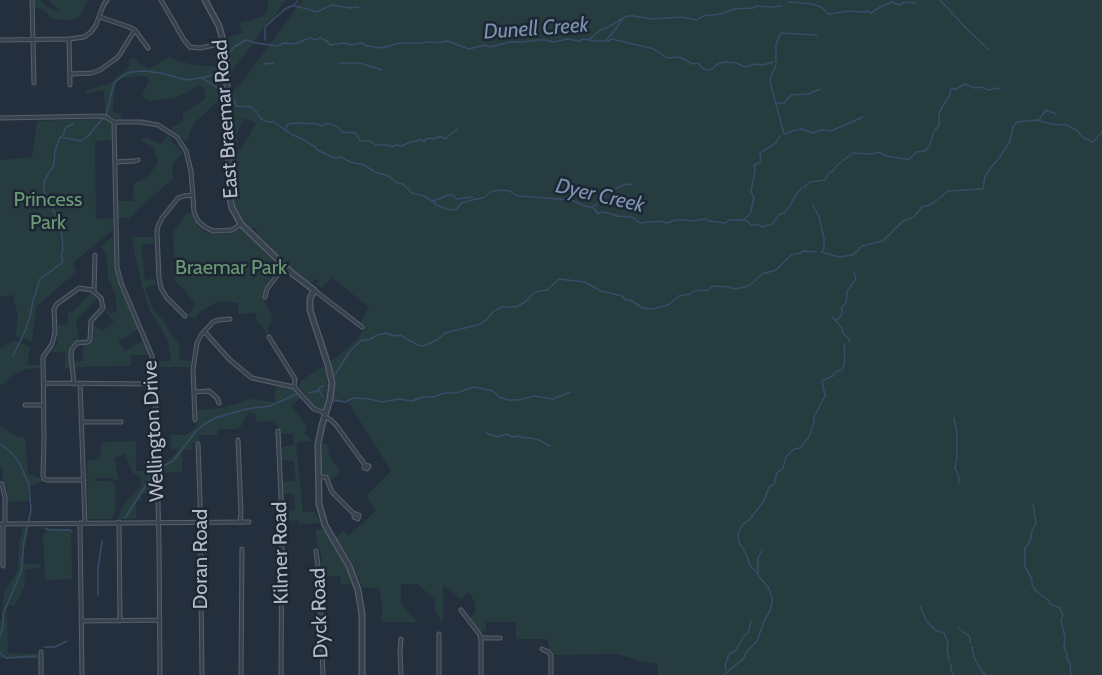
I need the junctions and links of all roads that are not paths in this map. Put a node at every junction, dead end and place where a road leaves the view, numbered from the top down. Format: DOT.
graph roads {
  1 [pos="32,0"];
  2 [pos="106,0"];
  3 [pos="161,0"];
  4 [pos="205,0"];
  5 [pos="99,17"];
  6 [pos="135,30"];
  7 [pos="69,39"];
  8 [pos="0,40"];
  9 [pos="33,40"];
  10 [pos="224,43"];
  11 [pos="148,48"];
  12 [pos="70,74"];
  13 [pos="34,84"];
  14 [pos="70,85"];
  15 [pos="0,118"];
  16 [pos="114,122"];
  17 [pos="138,160"];
  18 [pos="115,162"];
  19 [pos="193,195"];
  20 [pos="241,224"];
  21 [pos="96,255"];
  22 [pos="284,266"];
  23 [pos="314,290"];
  24 [pos="94,292"];
  25 [pos="266,297"];
  26 [pos="185,316"];
  27 [pos="230,319"];
  28 [pos="362,327"];
  29 [pos="204,331"];
  30 [pos="269,338"];
  31 [pos="43,383"];
  32 [pos="74,384"];
  33 [pos="80,384"];
  34 [pos="155,384"];
  35 [pos="294,387"];
  36 [pos="194,392"];
  37 [pos="219,403"];
  38 [pos="25,405"];
  39 [pos="43,405"];
  40 [pos="325,415"];
  41 [pos="195,420"];
  42 [pos="81,422"];
  43 [pos="121,422"];
  44 [pos="278,431"];
  45 [pos="238,440"];
  46 [pos="198,444"];
  47 [pos="365,465"];
  48 [pos="318,477"];
  49 [pos="84,480"];
  50 [pos="0,484"];
  51 [pos="355,514"];
  52 [pos="200,521"];
  53 [pos="119,522"];
  54 [pos="159,522"];
  55 [pos="240,522"];
  56 [pos="249,522"];
  57 [pos="80,523"];
  58 [pos="85,523"];
  59 [pos="3,524"];
  60 [pos="242,549"];
  61 [pos="316,551"];
  62 [pos="3,566"];
  63 [pos="461,610"];
  64 [pos="160,620"];
  65 [pos="81,621"];
  66 [pos="120,621"];
  67 [pos="439,634"];
  68 [pos="481,638"];
  69 [pos="500,638"];
  70 [pos="401,639"];
  71 [pos="542,649"];
  72 [pos="41,652"];
  73 [pos="41,675"];
  74 [pos="82,675"];
  75 [pos="160,675"];
  76 [pos="202,675"];
  77 [pos="241,675"];
  78 [pos="280,675"];
  79 [pos="322,675"];
  80 [pos="362,675"];
  81 [pos="401,675"];
  82 [pos="439,675"];
  83 [pos="481,675"];
  84 [pos="551,675"];
  1 -- 9 [label="street"];
  2 -- 5 [label="street"];
  3 -- 10 [label="street"];
  4 -- 10 [label="street, East Braemar Road"];
  5 -- 6 [label="street"];
  5 -- 7 [label="street"];
  6 -- 11 [label="street"];
  6 -- 12 [label="street"];
  7 -- 9 [label="street"];
  7 -- 12 [label="street"];
  8 -- 9 [label="street"];
  9 -- 13 [label="street"];
  10 -- 20 [label="street, East Braemar Road"];
  12 -- 14 [label="street"];
  15 -- 16 [label="street"];
  16 -- 18 [label="street, Wellington Drive"];
  16 -- 19 [label="street"];
  17 -- 18 [label="street"];
  18 -- 34 [label="street, Wellington Drive"];
  19 -- 20 [label="street"];
  19 -- 26 [label="street"];
  20 -- 22 [label="street, East Braemar Road"];
  21 -- 24 [label="street"];
  22 -- 23 [label="street, East Braemar Road"];
  22 -- 25 [label="street"];
  23 -- 28 [label="street, East Braemar Road"];
  23 -- 40 [label="street"];
  24 -- 31 [label="street"];
  24 -- 32 [label="street"];
  27 -- 29 [label="street"];
  29 -- 35 [label="street"];
  29 -- 36 [label="street"];
  30 -- 35 [label="street"];
  31 -- 32 [label="street"];
  31 -- 39 [label="street"];
  32 -- 33 [label="street"];
  33 -- 34 [label="street"];
  33 -- 42 [label="street"];
  34 -- 54 [label="street, Wellington Drive"];
  35 -- 40 [label="street"];
  36 -- 37 [label="street"];
  36 -- 41 [label="street"];
  38 -- 39 [label="street"];
  39 -- 49 [label="street"];
  40 -- 47 [label="street"];
  40 -- 48 [label="street"];
  42 -- 43 [label="street"];
  42 -- 49 [label="street"];
  44 -- 78 [label="street, Kilmer Road"];
  45 -- 55 [label="street"];
  46 -- 52 [label="street, Doran Road"];
  48 -- 51 [label="street"];
  48 -- 80 [label="street"];
  49 -- 58 [label="street"];
  50 -- 59 [label="street"];
  52 -- 54 [label="street"];
  52 -- 55 [label="street"];
  52 -- 76 [label="street, Doran Road"];
  53 -- 54 [label="street"];
  53 -- 58 [label="street"];
  53 -- 66 [label="street"];
  54 -- 64 [label="street, Wellington Drive"];
  55 -- 56 [label="street"];
  57 -- 58 [label="street"];
  57 -- 59 [label="street"];
  57 -- 65 [label="street"];
  59 -- 62 [label="street"];
  60 -- 77 [label="street"];
  61 -- 79 [label="street, Dyck Road"];
  63 -- 68 [label="street"];
  64 -- 66 [label="street"];
  64 -- 75 [label="street, Wellington Drive"];
  65 -- 66 [label="street"];
  65 -- 74 [label="street"];
  67 -- 82 [label="street"];
  68 -- 69 [label="street"];
  68 -- 83 [label="street"];
  70 -- 81 [label="street"];
  71 -- 84 [label="street"];
  72 -- 73 [label="street"];
}
